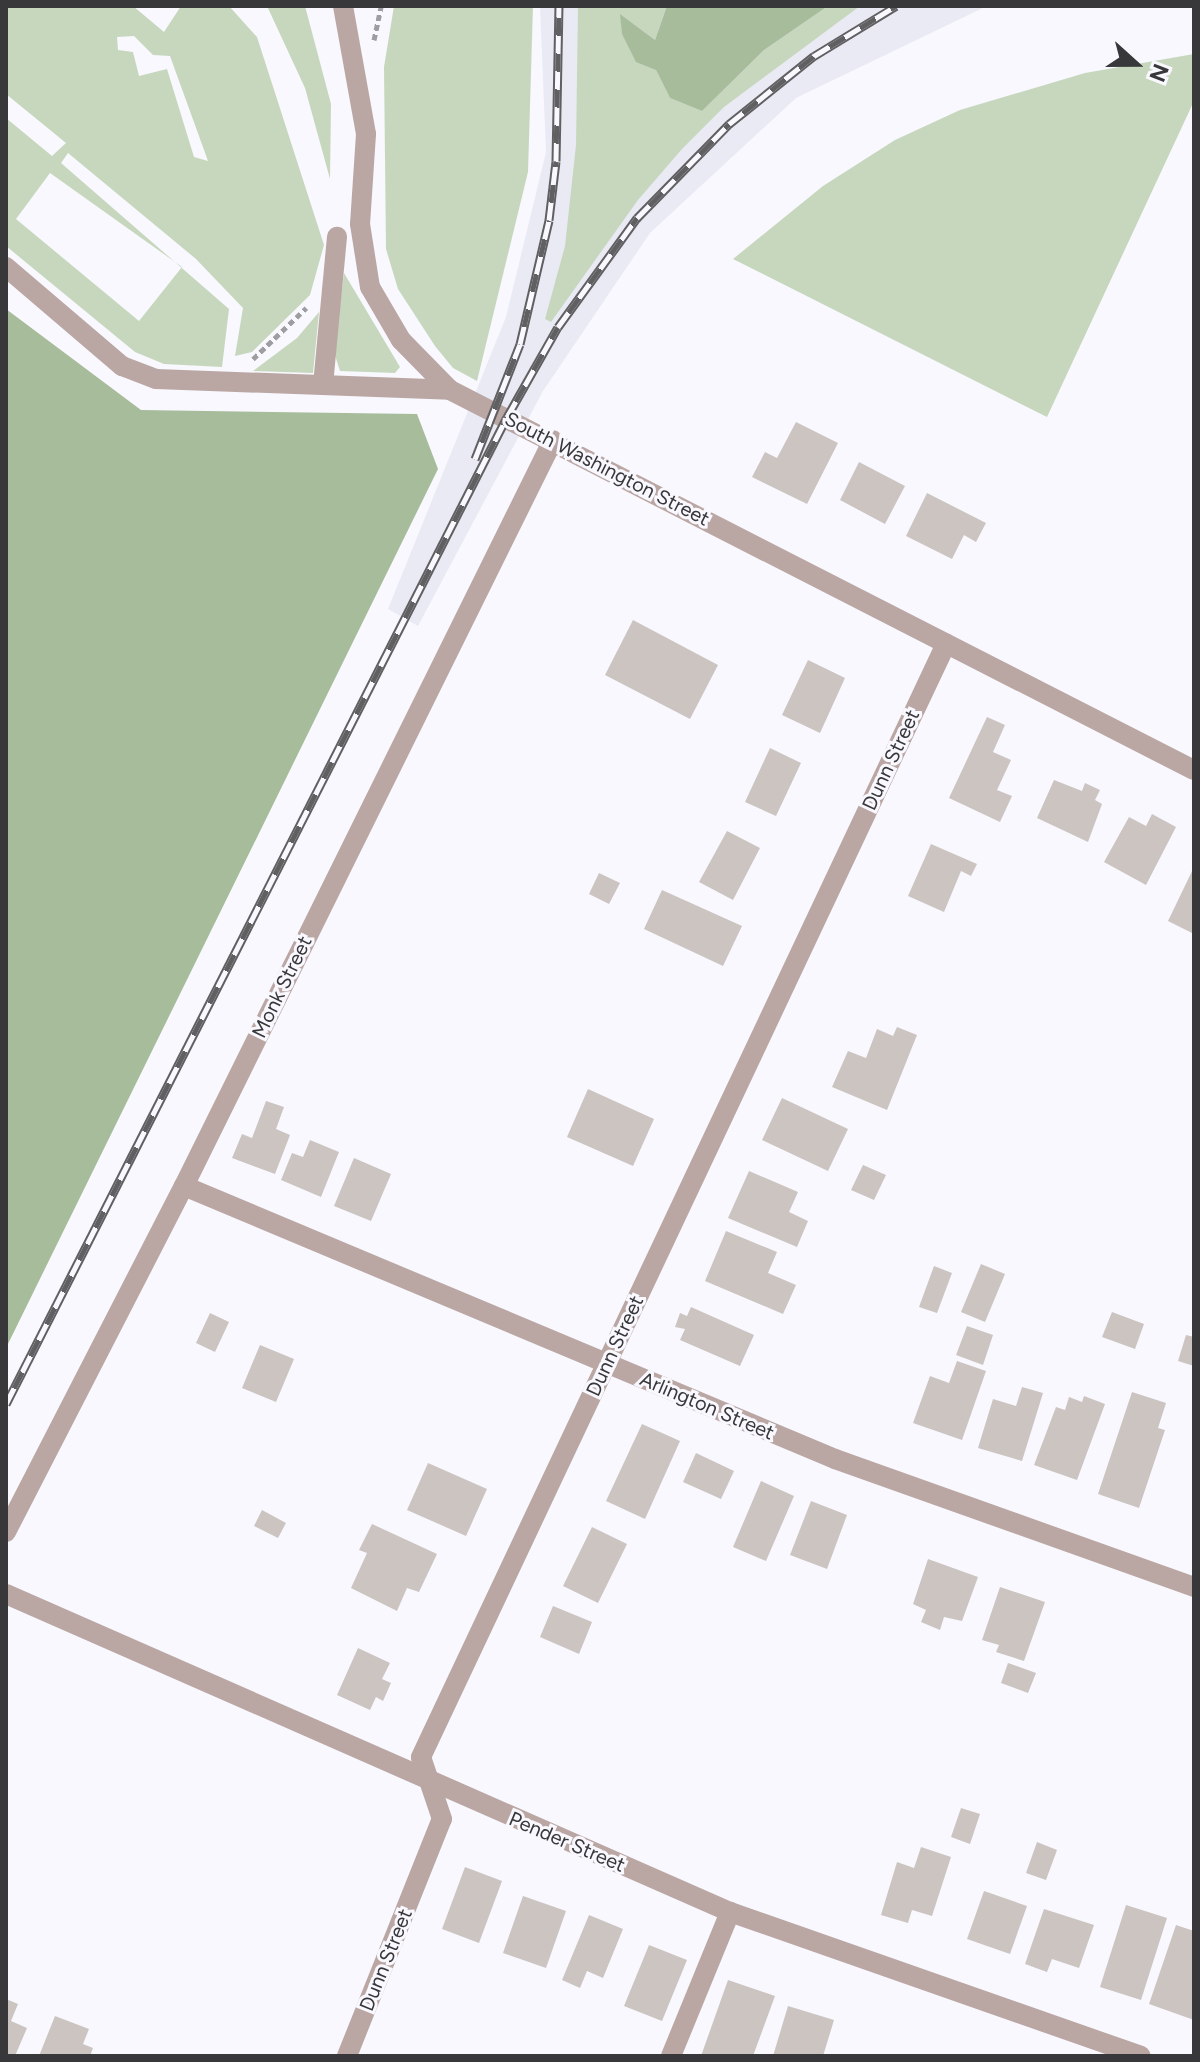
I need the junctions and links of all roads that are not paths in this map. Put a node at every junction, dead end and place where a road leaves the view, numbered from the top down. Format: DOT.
graph roads {
  1 [pos="343,6"];
  2 [pos="337,237"];
  3 [pos="6,267"];
  4 [pos="323,385"];
  5 [pos="450,390"];
  6 [pos="553,440"];
  7 [pos="946,644"];
  8 [pos="1194,770"];
  9 [pos="184,1186"];
  10 [pos="607,1364"];
  11 [pos="6,1532"];
  12 [pos="1194,1587"];
  13 [pos="6,1594"];
  14 [pos="430,1783"];
  15 [pos="730,1912"];
  16 [pos="347,2056"];
  17 [pos="671,2056"];
  18 [pos="1141,2056"];
  1 -- 5 [label="street"];
  2 -- 4 [label="street"];
  3 -- 4 [label="street, South Washington Street"];
  4 -- 5 [label="street, South Washington Street"];
  5 -- 6 [label="street, South Washington Street"];
  6 -- 7 [label="street, South Washington Street"];
  6 -- 9 [label="street, Monk Street"];
  7 -- 8 [label="street, South Washington Street"];
  7 -- 10 [label="street, Dunn Street"];
  9 -- 10 [label="street, Arlington Street"];
  9 -- 11 [label="street, Monk Street"];
  10 -- 12 [label="street, Arlington Street"];
  10 -- 14 [label="street, Dunn Street"];
  13 -- 14 [label="street, Pender Street"];
  14 -- 15 [label="street, Pender Street"];
  14 -- 16 [label="street, Dunn Street"];
  15 -- 17 [label="street"];
  15 -- 18 [label="street, Pender Street"];
}
